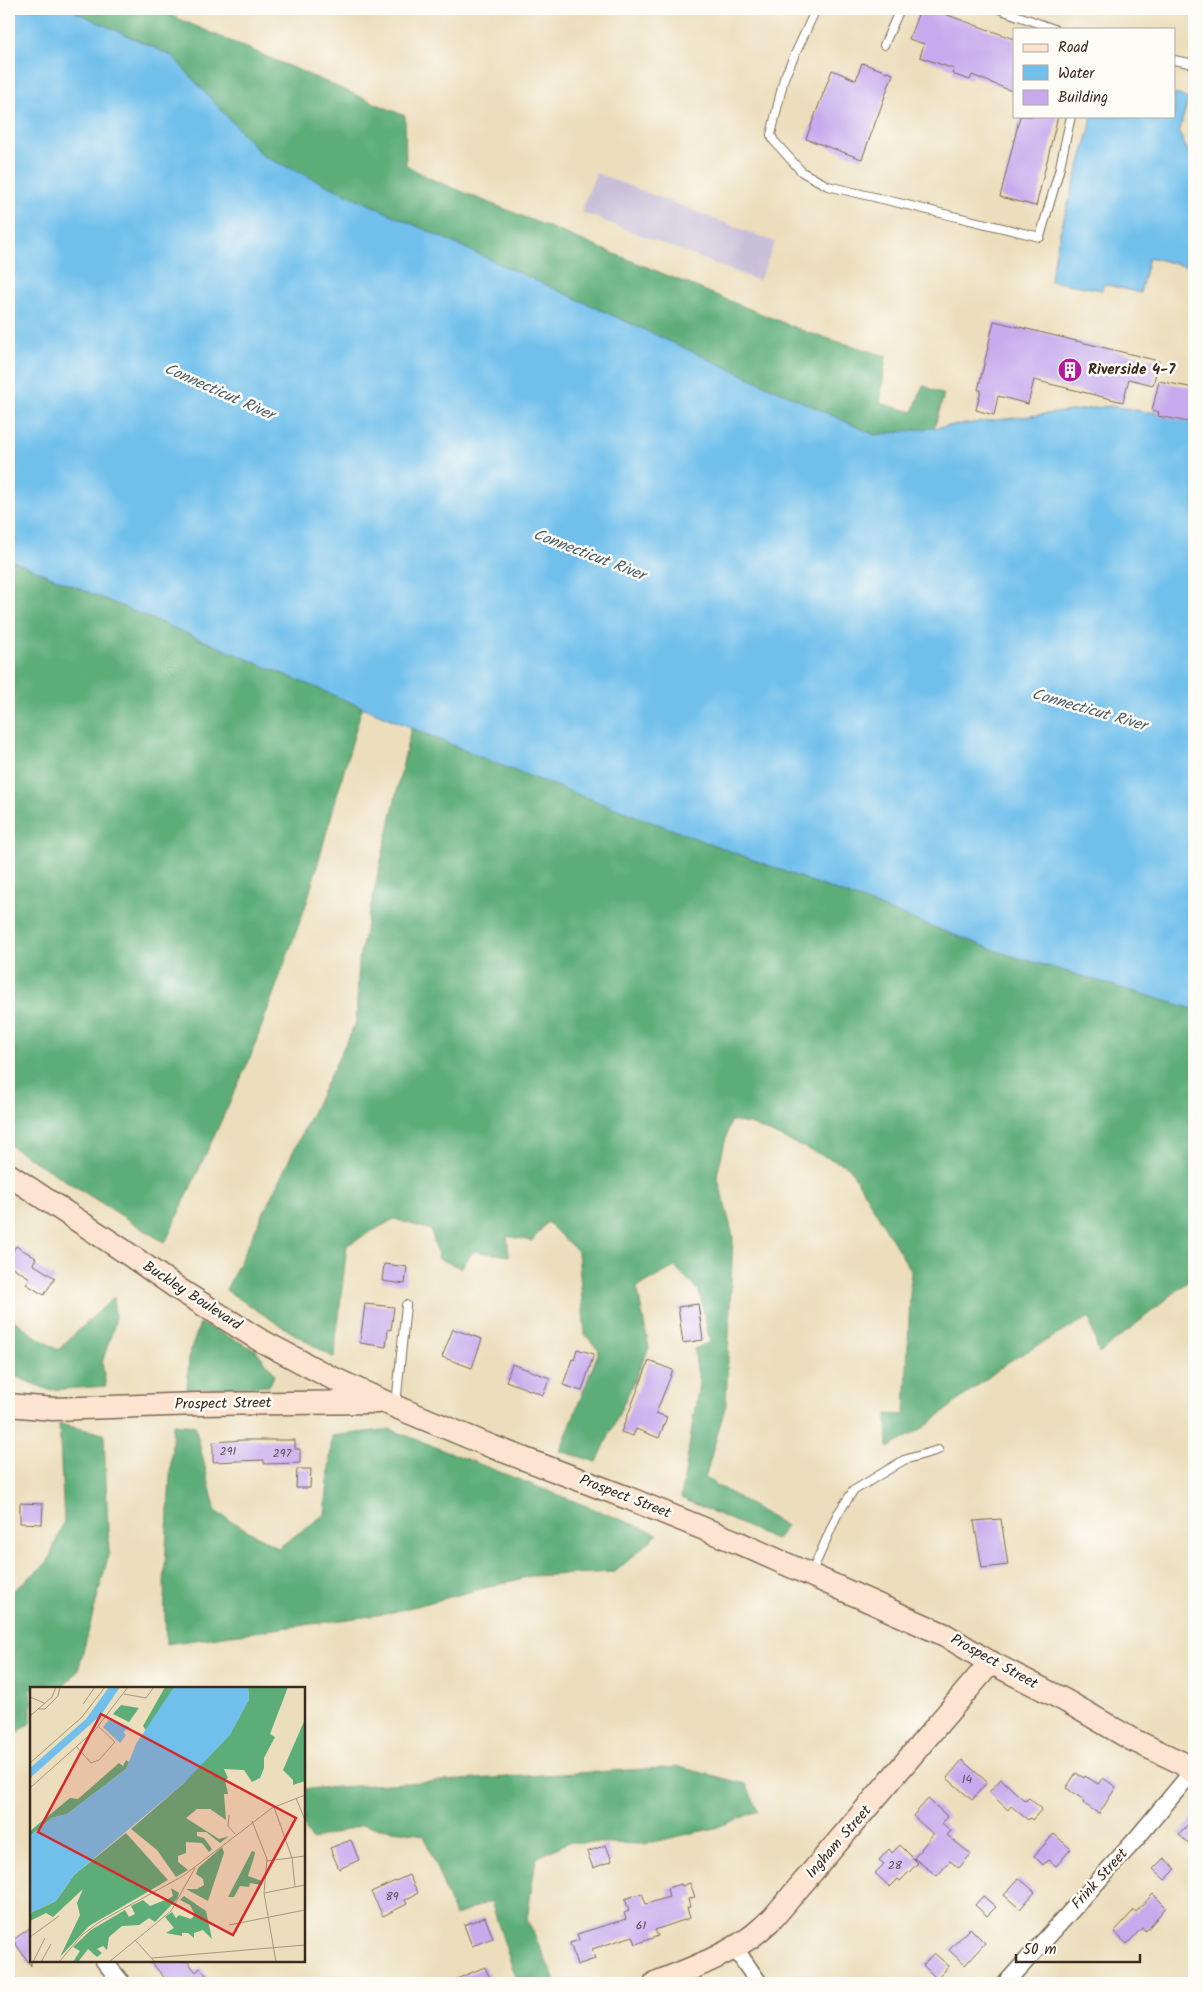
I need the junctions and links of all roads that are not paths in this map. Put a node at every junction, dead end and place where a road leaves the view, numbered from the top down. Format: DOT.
graph roads {
  1 [pos="816,9"];
  2 [pos="900,9"];
  3 [pos="999,9"];
  4 [pos="1051,28"];
  5 [pos="884,46"];
  6 [pos="1176,60"];
  7 [pos="1194,64"];
  8 [pos="1072,118"];
  9 [pos="9,1174"];
  10 [pos="406,1305"];
  11 [pos="390,1404"];
  12 [pos="9,1406"];
  13 [pos="938,1450"];
  14 [pos="811,1576"];
  15 [pos="991,1662"];
  16 [pos="1193,1772"];
  17 [pos="734,1947"];
  18 [pos="105,1962"];
  19 [pos="122,1983"];
  20 [pos="655,1983"];
  21 [pos="759,1983"];
  22 [pos="1006,1983"];
  1 -- 8 [label="lane"];
  2 -- 5 [label="lane"];
  3 -- 4 [label="lane"];
  6 -- 7 [label="lane"];
  9 -- 11 [label="main road, Buckley Boulevard"];
  10 -- 11 [label="lane"];
  11 -- 12 [label="main road, Prospect Street"];
  11 -- 14 [label="main road, Prospect Street"];
  13 -- 14 [label="lane"];
  14 -- 15 [label="main road, Prospect Street"];
  15 -- 16 [label="main road, Prospect Street"];
  15 -- 17 [label="main road, Ingham Street"];
  16 -- 22 [label="street, Frink Street"];
  17 -- 20 [label="main road, Ingham Street"];
  17 -- 21 [label="street"];
  18 -- 19 [label="street"];
}
